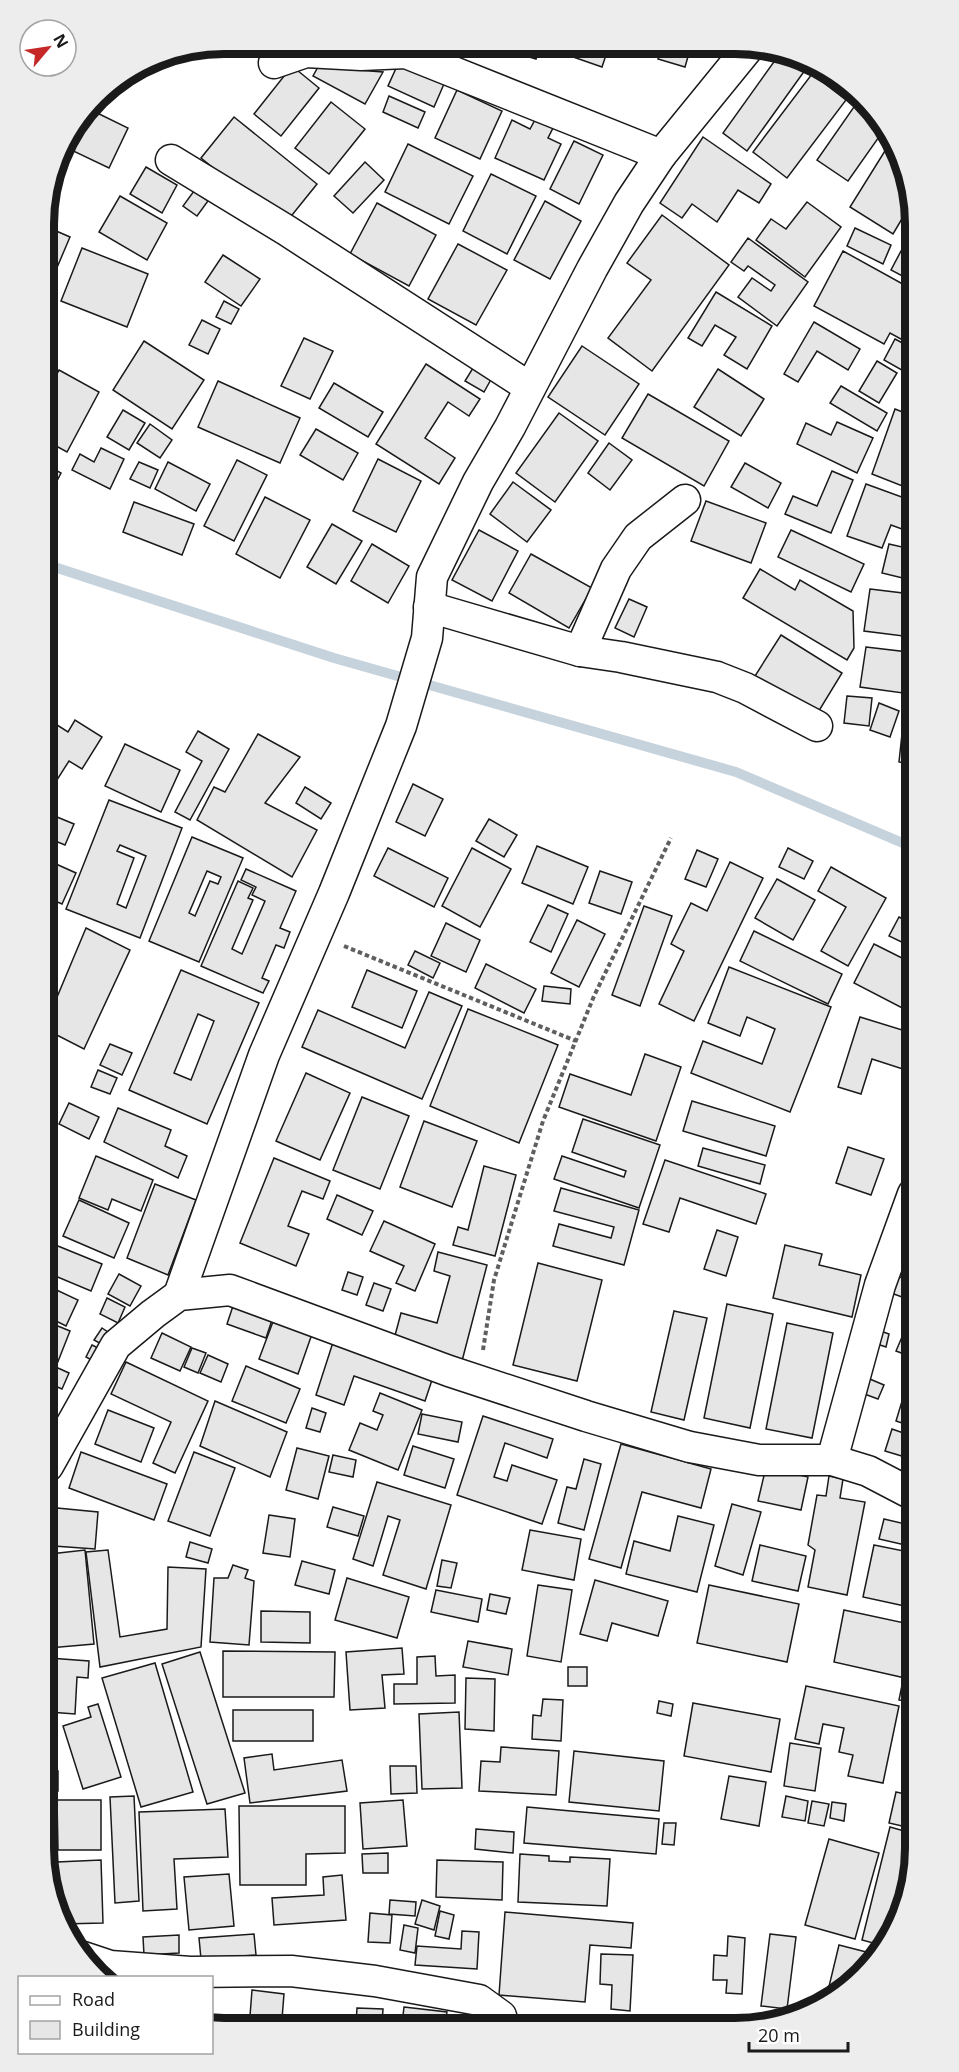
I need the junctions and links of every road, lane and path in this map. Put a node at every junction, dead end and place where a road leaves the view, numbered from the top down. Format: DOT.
graph roads {
  1 [pos="300,54"];
  2 [pos="343,54"];
  3 [pos="384,54"];
  4 [pos="409,54"];
  5 [pos="743,54"];
  6 [pos="274,63"];
  7 [pos="662,155"];
  8 [pos="171,160"];
  9 [pos="529,387"];
  10 [pos="685,500"];
  11 [pos="429,607"];
  12 [pos="580,651"];
  13 [pos="818,726"];
  14 [pos="671,838"];
  15 [pos="316,934"];
  16 [pos="576,1041"];
  17 [pos="905,1231"];
  18 [pos="179,1295"];
  19 [pos="478,1380"];
  20 [pos="54,1455"];
  21 [pos="832,1460"];
  22 [pos="905,1490"];
  23 [pos="103,1967"];
  24 [pos="502,2018"];
  1 -- 6 [label="street"];
  2 -- 3 [label="street"];
  4 -- 7 [label="street"];
  5 -- 7 [label="street"];
  7 -- 9 [label="street"];
  8 -- 9 [label="street"];
  9 -- 11 [label="street"];
  10 -- 12 [label="street"];
  11 -- 12 [label="street"];
  11 -- 15 [label="street"];
  12 -- 13 [label="street"];
  14 -- 16 [label="path"];
  15 -- 16 [label="path"];
  15 -- 18 [label="street"];
  16 -- 19 [label="path"];
  17 -- 21 [label="street"];
  18 -- 19 [label="street"];
  18 -- 20 [label="street"];
  19 -- 21 [label="street"];
  21 -- 22 [label="street"];
  23 -- 24 [label="street"];
}
